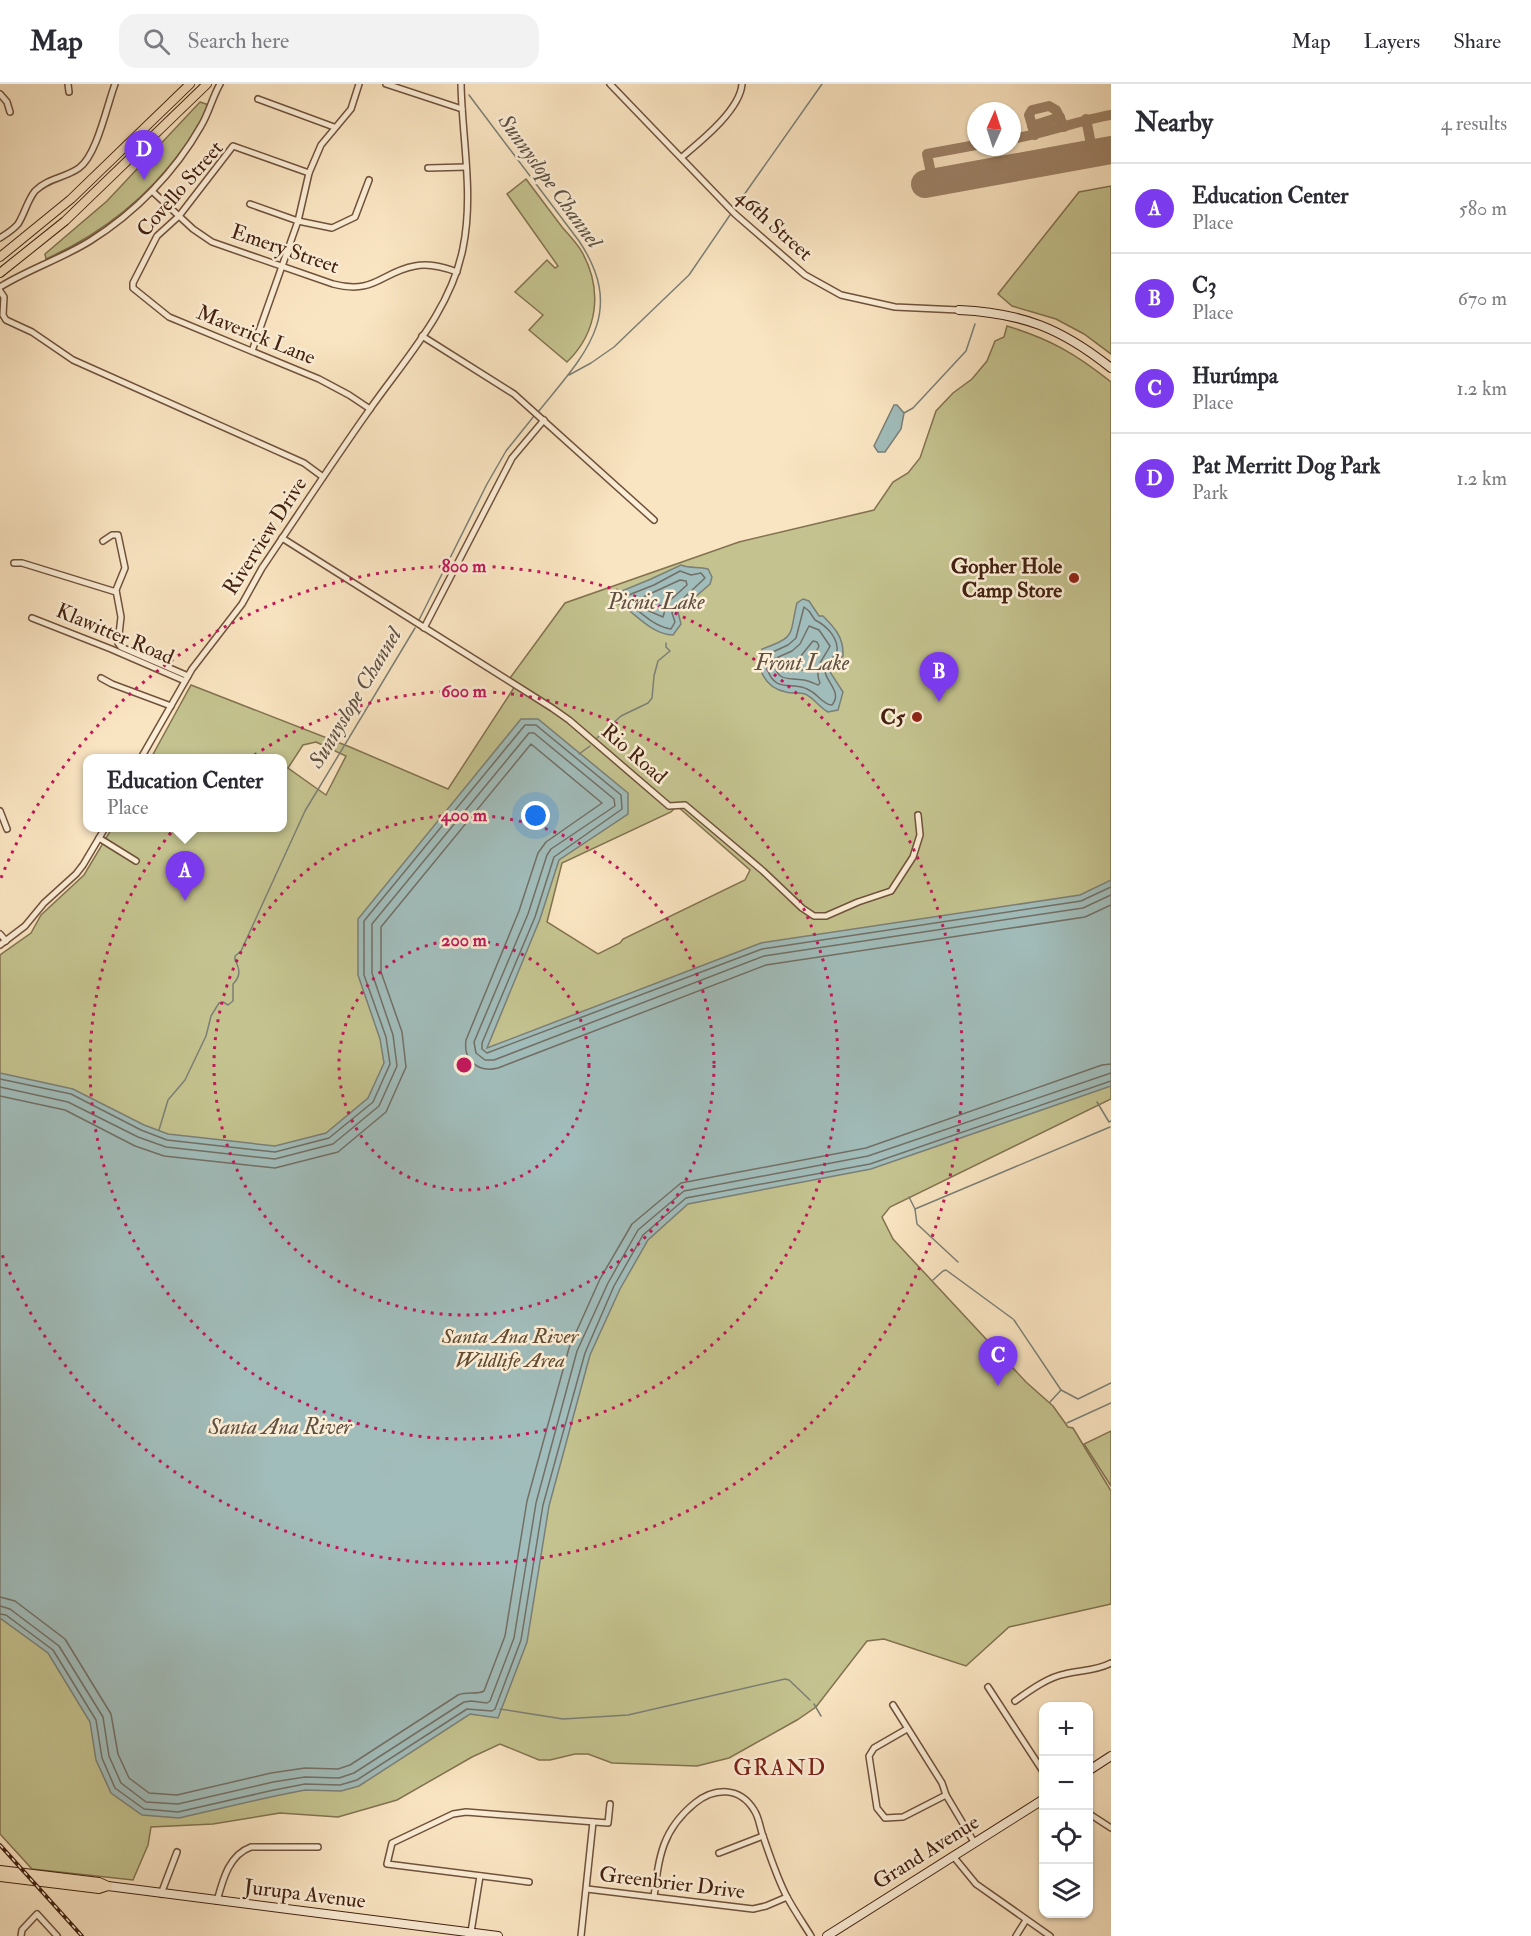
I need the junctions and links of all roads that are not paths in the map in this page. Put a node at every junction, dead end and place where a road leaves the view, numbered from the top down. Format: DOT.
graph roads {
  1 [pos="68,84"];
  2 [pos="115,84"];
  3 [pos="190,84"];
  4 [pos="207,84"];
  5 [pos="220,84"];
  6 [pos="359,84"];
  7 [pos="386,84"];
  8 [pos="461,84"];
  9 [pos="610,84"];
  10 [pos="742,84"];
  11 [pos="69,92"];
  12 [pos="0,94"];
  13 [pos="258,99"];
  14 [pos="462,109"];
  15 [pos="10,112"];
  16 [pos="334,127"];
  17 [pos="682,157"];
  18 [pos="466,167"];
  19 [pos="428,168"];
  20 [pos="309,173"];
  21 [pos="369,180"];
  22 [pos="152,191"];
  23 [pos="250,204"];
  24 [pos="178,216"];
  25 [pos="298,221"];
  26 [pos="0,238"];
  27 [pos="0,257"];
  28 [pos="282,267"];
  29 [pos="457,272"];
  30 [pos="0,273"];
  31 [pos="133,288"];
  32 [pos="0,289"];
  33 [pos="959,310"];
  34 [pos="422,336"];
  35 [pos="252,351"];
  36 [pos="1111,368"];
  37 [pos="370,409"];
  38 [pos="542,418"];
  39 [pos="323,477"];
  40 [pos="654,520"];
  41 [pos="282,538"];
  42 [pos="103,541"];
  43 [pos="14,563"];
  44 [pos="116,592"];
  45 [pos="32,618"];
  46 [pos="420,625"];
  47 [pos="119,649"];
  48 [pos="101,678"];
  49 [pos="187,679"];
  50 [pos="171,706"];
  51 [pos="144,754"];
  52 [pos="0,811"];
  53 [pos="918,815"];
  54 [pos="7,829"];
  55 [pos="103,832"];
  56 [pos="99,838"];
  57 [pos="136,861"];
  58 [pos="0,934"];
  59 [pos="3,943"];
  60 [pos="1111,1663"];
  61 [pos="988,1687"];
  62 [pos="1015,1701"];
  63 [pos="893,1705"];
  64 [pos="907,1729"];
  65 [pos="1111,1756"];
  66 [pos="1039,1765"];
  67 [pos="1093,1768"];
  68 [pos="946,1795"];
  69 [pos="1039,1802"];
  70 [pos="610,1803"];
  71 [pos="1093,1816"];
  72 [pos="593,1822"];
  73 [pos="1111,1828"];
  74 [pos="763,1836"];
  75 [pos="974,1842"];
  76 [pos="318,1847"];
  77 [pos="177,1852"];
  78 [pos="719,1853"];
  79 [pos="953,1856"];
  80 [pos="0,1870"];
  81 [pos="0,1876"];
  82 [pos="480,1876"];
  83 [pos="529,1882"];
  84 [pos="108,1886"];
  85 [pos="587,1889"];
  86 [pos="161,1894"];
  87 [pos="654,1897"];
  88 [pos="787,1897"];
  89 [pos="217,1901"];
  90 [pos="1026,1920"];
  91 [pos="471,1932"];
  92 [pos="21,1936"];
  93 [pos="57,1936"];
  94 [pos="498,1936"];
  95 [pos="581,1936"];
  96 [pos="811,1936"];
  97 [pos="827,1936"];
  98 [pos="1016,1936"];
  99 [pos="1050,1936"];
  1 -- 11 [label="street"];
  2 -- 26 [label="street"];
  3 -- 27 [label="main road"];
  4 -- 30 [label="main road"];
  5 -- 22 [label="street"];
  6 -- 16 [label="street"];
  7 -- 14 [label="street"];
  8 -- 14 [label="street, Riverview Drive"];
  9 -- 17 [label="street, 46th Street"];
  10 -- 17 [label="street"];
  12 -- 15 [label="street"];
  13 -- 16 [label="street"];
  14 -- 18 [label="street, Riverview Drive"];
  16 -- 20 [label="street"];
  17 -- 33 [label="street, 46th Street"];
  18 -- 19 [label="street"];
  18 -- 29 [label="street, Riverview Drive"];
  20 -- 24 [label="street, Covello Street"];
  20 -- 25 [label="street"];
  21 -- 25 [label="street"];
  22 -- 24 [label="street, Emery Street"];
  22 -- 32 [label="street"];
  23 -- 25 [label="street"];
  24 -- 28 [label="street, Emery Street"];
  24 -- 31 [label="street, Covello Street"];
  25 -- 28 [label="street"];
  28 -- 29 [label="street, Emery Street"];
  28 -- 35 [label="street"];
  29 -- 34 [label="street, Riverview Drive"];
  31 -- 35 [label="street, Maverick Lane"];
  32 -- 39 [label="street"];
  33 -- 36 [label="street"];
  34 -- 37 [label="street, Riverview Drive"];
  34 -- 38 [label="street"];
  35 -- 37 [label="street, Maverick Lane"];
  37 -- 39 [label="street, Riverview Drive"];
  38 -- 40 [label="street"];
  38 -- 46 [label="street"];
  39 -- 41 [label="street, Riverview Drive"];
  41 -- 46 [label="street, Rio Road"];
  41 -- 49 [label="street, Riverview Drive"];
  42 -- 44 [label="street"];
  43 -- 44 [label="street"];
  44 -- 47 [label="street"];
  45 -- 47 [label="street, Klawitter Road"];
  46 -- 53 [label="street, Rio Road"];
  47 -- 49 [label="street, Klawitter Road"];
  48 -- 50 [label="street"];
  49 -- 50 [label="street, Riverview Drive"];
  50 -- 51 [label="street, Riverview Drive"];
  52 -- 54 [label="street"];
  55 -- 56 [label="street"];
  56 -- 57 [label="street"];
  56 -- 59 [label="street"];
  58 -- 59 [label="street"];
  60 -- 62 [label="street"];
  61 -- 66 [label="street"];
  63 -- 64 [label="street"];
  64 -- 68 [label="street"];
  64 -- 68 [label="street"];
  65 -- 67 [label="street"];
  68 -- 75 [label="street"];
  69 -- 75 [label="street, Grand Avenue"];
  70 -- 72 [label="street"];
  71 -- 73 [label="street"];
  72 -- 82 [label="street"];
  72 -- 85 [label="street"];
  74 -- 78 [label="street"];
  74 -- 87 [label="street"];
  74 -- 88 [label="street"];
  75 -- 79 [label="street, Grand Avenue"];
  76 -- 89 [label="street"];
  77 -- 86 [label="street"];
  79 -- 90 [label="street"];
  79 -- 97 [label="street, Grand Avenue"];
  80 -- 84 [label="main road, Jurupa Avenue"];
  81 -- 84 [label="main road, Jurupa Avenue"];
  82 -- 83 [label="street"];
  82 -- 91 [label="street"];
  84 -- 86 [label="street, Jurupa Avenue"];
  85 -- 87 [label="street, Greenbrier Drive"];
  85 -- 95 [label="street"];
  86 -- 89 [label="street, Jurupa Avenue"];
  87 -- 88 [label="street, Greenbrier Drive"];
  88 -- 96 [label="street"];
  89 -- 91 [label="street, Jurupa Avenue"];
  90 -- 98 [label="street"];
  90 -- 99 [label="street"];
  91 -- 94 [label="street, Jurupa Avenue"];
  92 -- 93 [label="street"];
}
